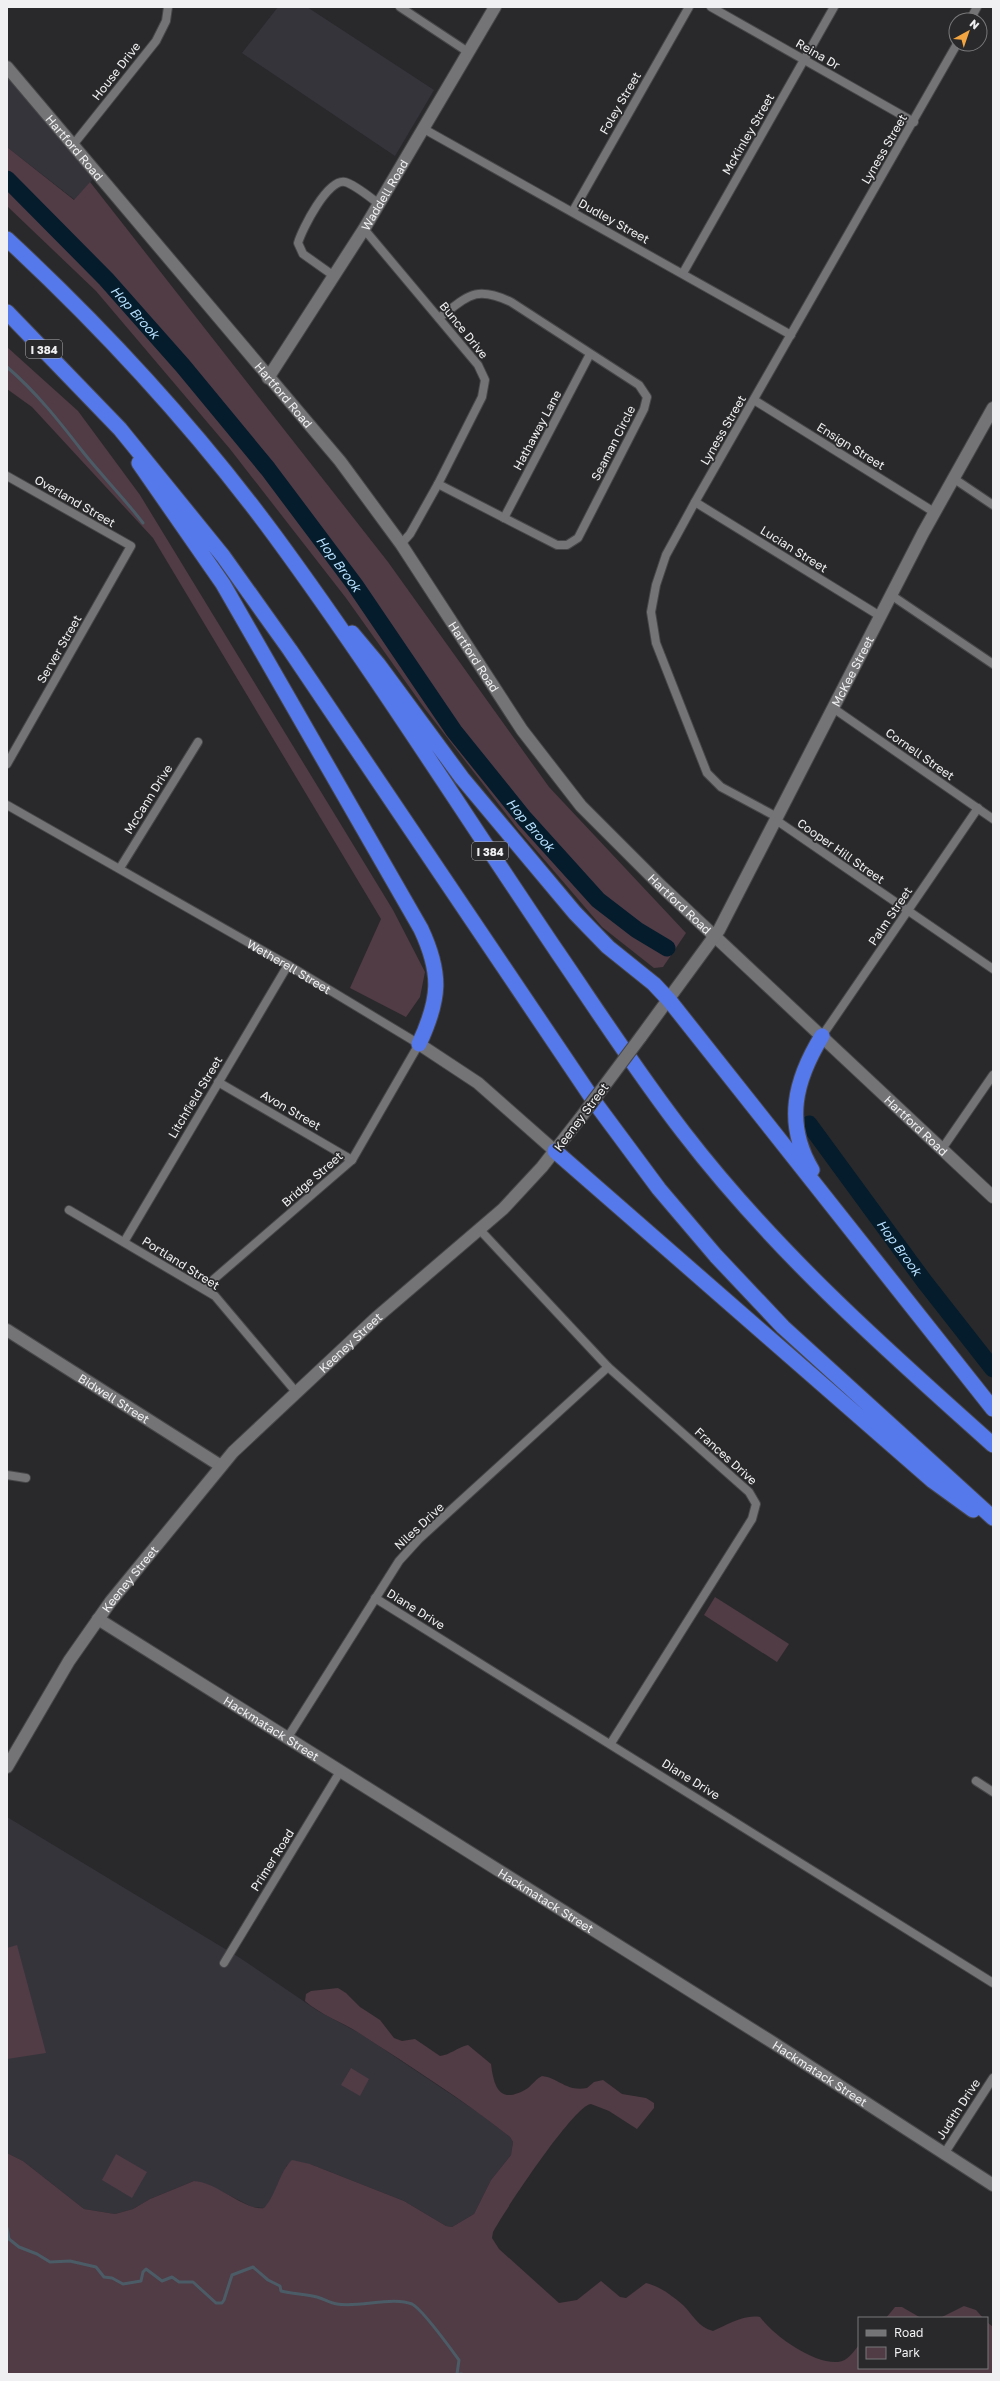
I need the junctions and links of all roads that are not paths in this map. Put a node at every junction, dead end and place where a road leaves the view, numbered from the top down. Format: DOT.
graph roads {
  1 [pos="168,7"];
  2 [pos="400,7"];
  3 [pos="495,7"];
  4 [pos="689,7"];
  5 [pos="712,7"];
  6 [pos="834,7"];
  7 [pos="468,52"];
  8 [pos="953,52"];
  9 [pos="804,60"];
  10 [pos="7,67"];
  11 [pos="914,122"];
  12 [pos="424,129"];
  13 [pos="73,145"];
  14 [pos="379,204"];
  15 [pos="572,211"];
  16 [pos="364,229"];
  17 [pos="7,239"];
  18 [pos="683,273"];
  19 [pos="334,276"];
  20 [pos="7,312"];
  21 [pos="439,318"];
  22 [pos="791,335"];
  23 [pos="590,354"];
  24 [pos="268,378"];
  25 [pos="754,400"];
  26 [pos="993,408"];
  27 [pos="120,429"];
  28 [pos="7,476"];
  29 [pos="953,478"];
  30 [pos="438,484"];
  31 [pos="696,502"];
  32 [pos="993,505"];
  33 [pos="934,512"];
  34 [pos="504,518"];
  35 [pos="401,544"];
  36 [pos="131,546"];
  37 [pos="891,595"];
  38 [pos="326,609"];
  39 [pos="880,616"];
  40 [pos="993,664"];
  41 [pos="833,708"];
  42 [pos="198,742"];
  43 [pos="7,764"];
  44 [pos="7,805"];
  45 [pos="978,808"];
  46 [pos="776,819"];
  47 [pos="993,819"];
  48 [pos="120,868"];
  49 [pos="907,911"];
  50 [pos="715,937"];
  51 [pos="288,965"];
  52 [pos="993,969"];
  53 [pos="669,1000"];
  54 [pos="822,1036"];
  55 [pos="419,1044"];
  56 [pos="993,1075"];
  57 [pos="218,1082"];
  58 [pos="942,1149"];
  59 [pos="555,1151"];
  60 [pos="352,1160"];
  61 [pos="993,1197"];
  62 [pos="69,1210"];
  63 [pos="844,1222"];
  64 [pos="480,1230"];
  65 [pos="124,1242"];
  66 [pos="206,1289"];
  67 [pos="7,1330"];
  68 [pos="608,1367"];
  69 [pos="296,1392"];
  70 [pos="993,1410"];
  71 [pos="993,1445"];
  72 [pos="221,1466"];
  73 [pos="7,1475"];
  74 [pos="26,1478"];
  75 [pos="993,1518"];
  76 [pos="993,1524"];
  77 [pos="375,1598"];
  78 [pos="98,1619"];
  79 [pos="288,1736"];
  80 [pos="611,1744"];
  81 [pos="7,1767"];
  82 [pos="341,1770"];
  83 [pos="976,1781"];
  84 [pos="993,1792"];
  85 [pos="224,1963"];
  86 [pos="993,1983"];
  87 [pos="993,2078"];
  88 [pos="944,2154"];
  89 [pos="993,2185"];
  1 -- 13 [label="street, House Drive"];
  2 -- 7 [label="street"];
  3 -- 7 [label="main road, Waddell Road"];
  4 -- 15 [label="street, Foley Street"];
  5 -- 9 [label="street, Reina Dr"];
  6 -- 9 [label="street, McKinley Street"];
  7 -- 12 [label="main road, Waddell Road"];
  8 -- 11 [label="street, Lyness Street"];
  9 -- 11 [label="street, Reina Dr"];
  9 -- 18 [label="street, McKinley Street"];
  10 -- 13 [label="main road, Hartford Road"];
  11 -- 22 [label="street, Lyness Street"];
  12 -- 14 [label="main road, Waddell Road"];
  12 -- 15 [label="street, Dudley Street"];
  13 -- 24 [label="main road, Hartford Road"];
  14 -- 16 [label="main road, Waddell Road"];
  14 -- 19 [label="street"];
  15 -- 18 [label="street, Dudley Street"];
  16 -- 19 [label="main road, Waddell Road"];
  16 -- 21 [label="street, Bunce Drive"];
  17 -- 38 [label="highway, I 384"];
  18 -- 22 [label="street, Dudley Street"];
  19 -- 24 [label="main road, Waddell Road"];
  20 -- 27 [label="highway, I 384"];
  21 -- 23 [label="street, Seaman Circle"];
  21 -- 30 [label="street, Bunce Drive"];
  22 -- 25 [label="street, Lyness Street"];
  23 -- 34 [label="street, Hathaway Lane"];
  23 -- 34 [label="street, Seaman Circle"];
  24 -- 35 [label="main road, Hartford Road"];
  25 -- 31 [label="street, Lyness Street"];
  25 -- 33 [label="street, Ensign Street"];
  26 -- 29 [label="main road, McKee Street"];
  27 -- 55 [label="highway"];
  27 -- 75 [label="highway, I 384"];
  28 -- 36 [label="street, Overland Street"];
  29 -- 32 [label="street"];
  29 -- 33 [label="main road, McKee Street"];
  30 -- 34 [label="street, Seaman Circle"];
  30 -- 35 [label="street, Bunce Drive"];
  31 -- 39 [label="street, Lucian Street"];
  31 -- 46 [label="street, Lyness Street"];
  33 -- 37 [label="main road, McKee Street"];
  35 -- 50 [label="main road, Hartford Road"];
  36 -- 43 [label="street, Server Street"];
  37 -- 39 [label="main road, McKee Street"];
  37 -- 40 [label="street"];
  38 -- 53 [label="highway"];
  38 -- 71 [label="highway, I 384"];
  39 -- 41 [label="main road, McKee Street"];
  41 -- 45 [label="street, Cornell Street"];
  41 -- 46 [label="main road, McKee Street"];
  42 -- 48 [label="street, McCann Drive"];
  44 -- 48 [label="street, Wetherell Street"];
  45 -- 47 [label="street, Cornell Street"];
  45 -- 49 [label="street, Palm Street"];
  46 -- 49 [label="street, Cooper Hill Street"];
  46 -- 50 [label="main road, McKee Street"];
  48 -- 51 [label="street, Wetherell Street"];
  49 -- 52 [label="street, Cooper Hill Street"];
  49 -- 54 [label="street, Palm Street"];
  50 -- 53 [label="main road, Keeney Street"];
  50 -- 54 [label="main road, Hartford Road"];
  51 -- 55 [label="street, Wetherell Street"];
  51 -- 57 [label="street, Litchfield Street"];
  53 -- 59 [label="main road, Keeney Street, bridge"];
  53 -- 63 [label="highway"];
  54 -- 58 [label="main road, Hartford Road"];
  54 -- 63 [label="highway"];
  55 -- 59 [label="main road, Wetherell Street"];
  55 -- 60 [label="street, Bridge Street"];
  56 -- 58 [label="street"];
  57 -- 60 [label="street, Avon Street"];
  57 -- 65 [label="street, Litchfield Street"];
  58 -- 61 [label="main road, Hartford Road"];
  59 -- 64 [label="main road, Keeney Street"];
  59 -- 76 [label="highway"];
  60 -- 66 [label="street, Bridge Street"];
  62 -- 65 [label="street, Portland Street"];
  63 -- 70 [label="highway"];
  64 -- 68 [label="street, Frances Drive"];
  64 -- 69 [label="main road, Keeney Street"];
  65 -- 66 [label="street, Portland Street"];
  66 -- 69 [label="street, Portland Street"];
  67 -- 72 [label="main road, Bidwell Street"];
  68 -- 77 [label="street, Niles Drive"];
  68 -- 80 [label="street, Frances Drive"];
  69 -- 72 [label="main road, Keeney Street"];
  72 -- 78 [label="main road, Keeney Street"];
  73 -- 74 [label="street"];
  77 -- 79 [label="street, Niles Drive"];
  77 -- 80 [label="street, Diane Drive"];
  78 -- 79 [label="main road, Hackmatack Street"];
  78 -- 81 [label="main road, Keeney Street"];
  79 -- 82 [label="main road, Hackmatack Street"];
  80 -- 86 [label="street, Diane Drive"];
  82 -- 85 [label="street, Primer Road"];
  82 -- 88 [label="main road, Hackmatack Street"];
  83 -- 84 [label="street"];
  87 -- 88 [label="street, Judith Drive"];
  88 -- 89 [label="main road, Hackmatack Street"];
}
